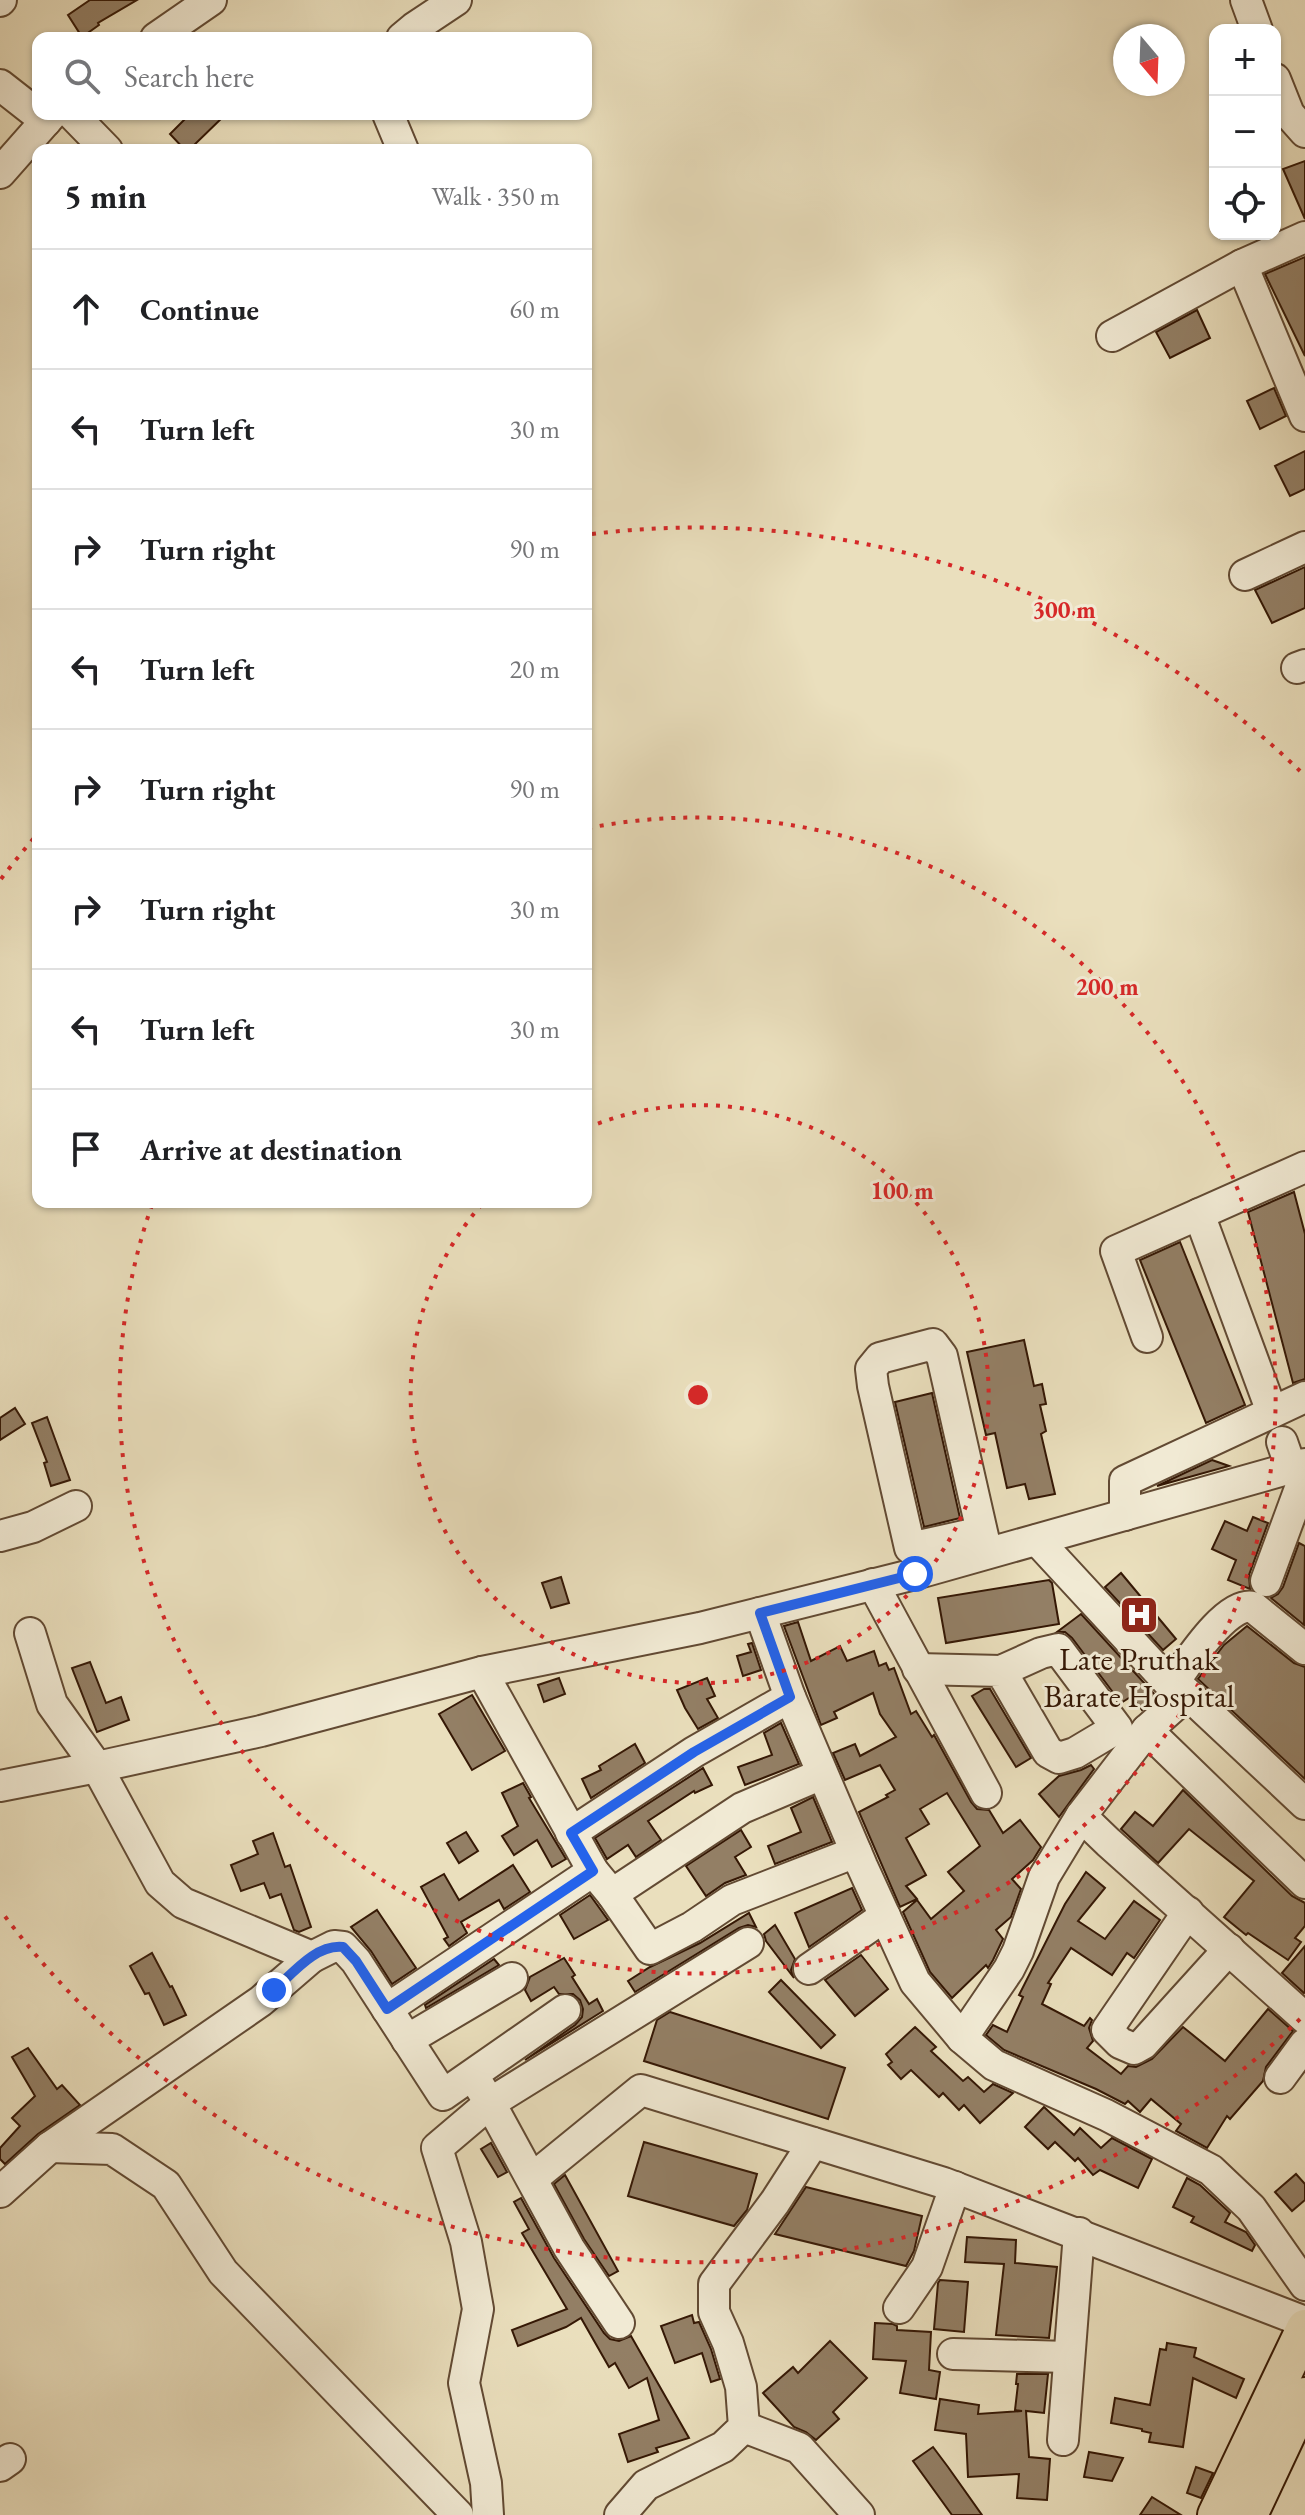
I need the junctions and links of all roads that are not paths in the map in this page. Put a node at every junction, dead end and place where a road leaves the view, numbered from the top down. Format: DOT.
graph roads {
  1 [pos="211,0"];
  2 [pos="456,0"];
  3 [pos="1246,0"];
  4 [pos="1255,24"];
  5 [pos="165,32"];
  6 [pos="411,32"];
  7 [pos="0,85"];
  8 [pos="1281,94"];
  9 [pos="32,102"];
  10 [pos="53,120"];
  11 [pos="63,120"];
  12 [pos="390,120"];
  13 [pos="1305,132"];
  14 [pos="98,144"];
  15 [pos="400,144"];
  16 [pos="0,173"];
  17 [pos="1305,237"];
  18 [pos="1242,265"];
  19 [pos="1112,336"];
  20 [pos="1305,416"];
  21 [pos="1305,547"];
  22 [pos="1245,575"];
  23 [pos="1305,1167"];
  24 [pos="1199,1214"];
  25 [pos="1147,1337"];
  26 [pos="1305,1397"];
  27 [pos="1272,1412"];
  28 [pos="1296,1462"];
  29 [pos="76,1506"];
  30 [pos="1125,1515"];
  31 [pos="0,1536"];
  32 [pos="1037,1540"];
  33 [pos="985,1542"];
  34 [pos="1266,1581"];
  35 [pos="873,1584"];
  36 [pos="760,1613"];
  37 [pos="30,1633"];
  38 [pos="1305,1649"];
  39 [pos="918,1669"];
  40 [pos="1001,1671"];
  41 [pos="482,1672"];
  42 [pos="790,1697"];
  43 [pos="1147,1730"];
  44 [pos="97,1767"];
  45 [pos="822,1774"];
  46 [pos="0,1786"];
  47 [pos="1299,1786"];
  48 [pos="986,1793"];
  49 [pos="1081,1816"];
  50 [pos="571,1833"];
  51 [pos="856,1852"];
  52 [pos="593,1871"];
  53 [pos="1305,1883"];
  54 [pos="612,1894"];
  55 [pos="1188,1912"];
  56 [pos="885,1916"];
  57 [pos="748,1943"];
  58 [pos="1229,1949"];
  59 [pos="312,1957"];
  60 [pos="809,1969"];
  61 [pos="512,1978"];
  62 [pos="387,2009"];
  63 [pos="565,2010"];
  64 [pos="1305,2018"];
  65 [pos="962,2038"];
  66 [pos="407,2040"];
  67 [pos="1305,2044"];
  68 [pos="472,2075"];
  69 [pos="1280,2078"];
  70 [pos="490,2103"];
  71 [pos="813,2143"];
  72 [pos="50,2147"];
  73 [pos="533,2178"];
  74 [pos="955,2187"];
  75 [pos="0,2192"];
  76 [pos="1079,2233"];
  77 [pos="1305,2285"];
  78 [pos="899,2308"];
  79 [pos="619,2323"];
  80 [pos="1305,2325"];
  81 [pos="953,2354"];
  82 [pos="1069,2357"];
  83 [pos="1305,2396"];
  84 [pos="744,2427"];
  85 [pos="1063,2440"];
  86 [pos="458,2515"];
  87 [pos="488,2515"];
  88 [pos="620,2515"];
  89 [pos="859,2515"];
  90 [pos="1216,2515"];
  91 [pos="1249,2515"];
  1 -- 5 [label="street"];
  2 -- 6 [label="street"];
  3 -- 4 [label="street"];
  7 -- 9 [label="street"];
  8 -- 13 [label="street"];
  10 -- 16 [label="street"];
  11 -- 14 [label="street"];
  12 -- 15 [label="street"];
  17 -- 18 [label="street"];
  18 -- 19 [label="street"];
  18 -- 20 [label="street"];
  21 -- 22 [label="street"];
  23 -- 24 [label="street"];
  24 -- 25 [label="street"];
  24 -- 27 [label="street"];
  26 -- 27 [label="street"];
  27 -- 30 [label="street"];
  28 -- 30 [label="street"];
  28 -- 34 [label="street"];
  29 -- 31 [label="street"];
  30 -- 32 [label="street"];
  32 -- 33 [label="street"];
  32 -- 43 [label="street"];
  33 -- 33 [label="street"];
  33 -- 35 [label="street"];
  35 -- 36 [label="street"];
  35 -- 39 [label="street"];
  36 -- 41 [label="street"];
  36 -- 42 [label="street"];
  37 -- 44 [label="street"];
  38 -- 47 [label="street"];
  39 -- 40 [label="street"];
  39 -- 48 [label="street"];
  41 -- 44 [label="street"];
  41 -- 50 [label="street"];
  42 -- 45 [label="street"];
  42 -- 50 [label="street"];
  43 -- 49 [label="street"];
  43 -- 53 [label="street"];
  44 -- 46 [label="street"];
  44 -- 59 [label="street"];
  45 -- 51 [label="street"];
  45 -- 54 [label="street"];
  49 -- 55 [label="street"];
  49 -- 65 [label="street"];
  50 -- 52 [label="street"];
  51 -- 54 [label="street"];
  51 -- 56 [label="street"];
  52 -- 54 [label="street"];
  52 -- 62 [label="street"];
  55 -- 58 [label="street"];
  55 -- 58 [label="street"];
  56 -- 60 [label="street"];
  56 -- 65 [label="street"];
  57 -- 70 [label="street"];
  58 -- 64 [label="street"];
  59 -- 62 [label="street"];
  59 -- 72 [label="street"];
  61 -- 66 [label="street"];
  62 -- 66 [label="street"];
  63 -- 68 [label="street"];
  65 -- 77 [label="street"];
  66 -- 68 [label="street"];
  67 -- 69 [label="street"];
  68 -- 70 [label="street"];
  70 -- 73 [label="street"];
  70 -- 87 [label="street"];
  71 -- 73 [label="street"];
  71 -- 74 [label="street"];
  71 -- 84 [label="street"];
  72 -- 75 [label="street"];
  72 -- 86 [label="street"];
  73 -- 79 [label="street"];
  74 -- 76 [label="street"];
  74 -- 78 [label="street"];
  76 -- 80 [label="street"];
  76 -- 82 [label="street"];
  80 -- 90 [label="main road"];
  81 -- 82 [label="street"];
  82 -- 85 [label="street"];
  83 -- 91 [label="main road"];
  84 -- 88 [label="street"];
  84 -- 89 [label="street"];
}
